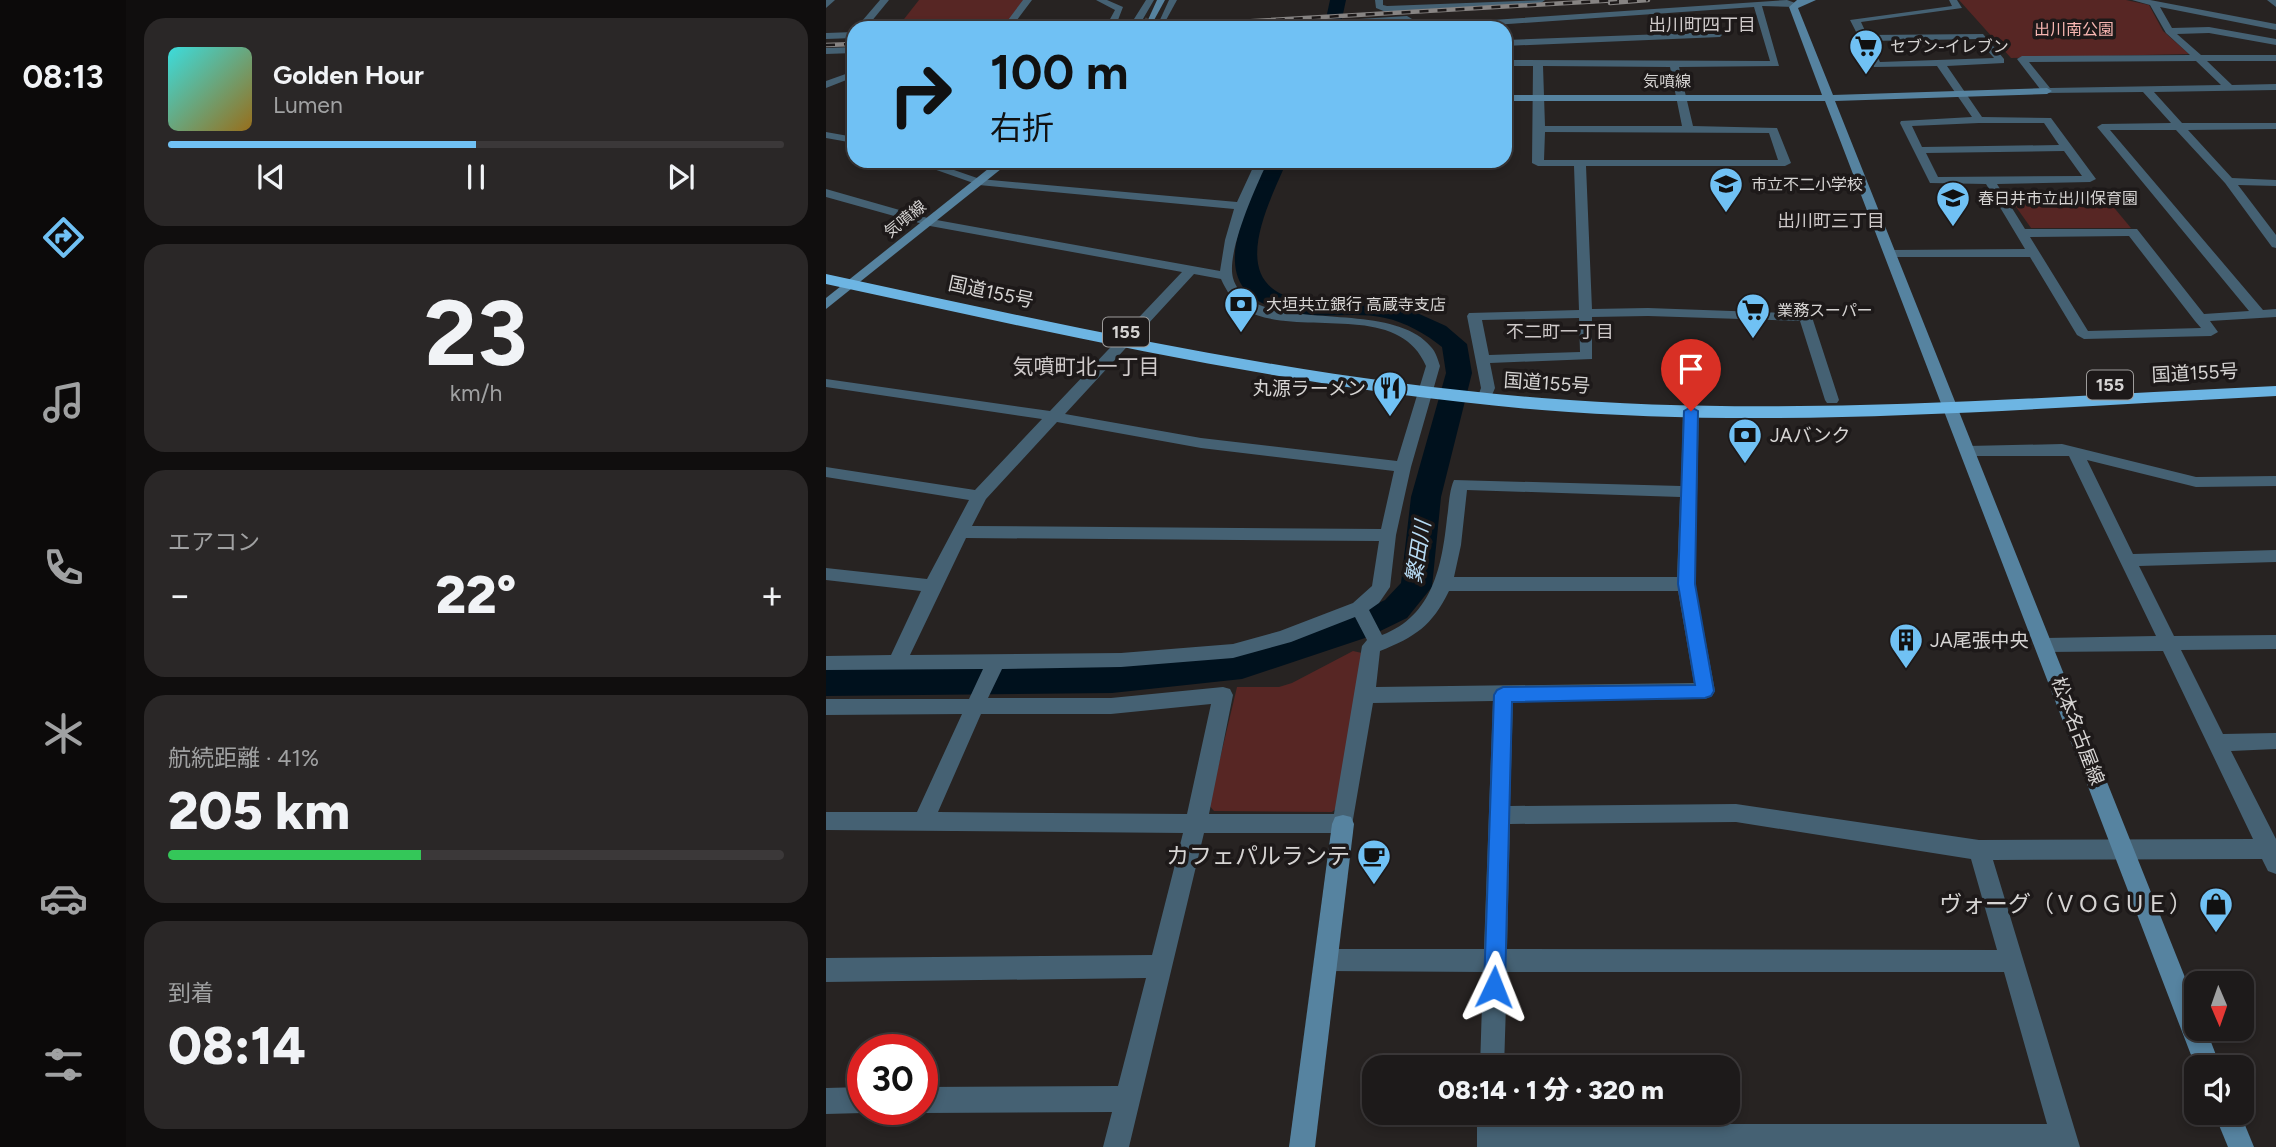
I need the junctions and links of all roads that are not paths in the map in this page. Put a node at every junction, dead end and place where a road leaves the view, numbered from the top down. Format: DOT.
graph roads {
  1 [pos="831,0"];
  2 [pos="885,0"];
  3 [pos="1028,0"];
  4 [pos="1100,0"];
  5 [pos="1150,0"];
  6 [pos="1161,0"];
  7 [pos="1172,0"];
  8 [pos="1379,0"];
  9 [pos="1541,0"];
  10 [pos="1812,0"];
  11 [pos="1952,0"];
  12 [pos="2136,0"];
  13 [pos="2181,0"];
  14 [pos="2271,0"];
  15 [pos="1511,1"];
  16 [pos="1757,4"];
  17 [pos="1794,4"];
  18 [pos="2154,4"];
  19 [pos="2276,4"];
  20 [pos="826,5"];
  21 [pos="1710,9"];
  22 [pos="1597,17"];
  23 [pos="1150,20"];
  24 [pos="1162,20"];
  25 [pos="867,21"];
  26 [pos="1012,21"];
  27 [pos="1113,21"];
  28 [pos="1138,21"];
  29 [pos="1376,21"];
  30 [pos="1408,21"];
  31 [pos="2276,21"];
  32 [pos="1512,23"];
  33 [pos="2276,27"];
  34 [pos="2169,31"];
  35 [pos="847,35"];
  36 [pos="826,36"];
  37 [pos="1864,38"];
  38 [pos="1598,39"];
  39 [pos="2276,42"];
  40 [pos="1512,43"];
  41 [pos="1721,49"];
  42 [pos="847,50"];
  43 [pos="826,51"];
  44 [pos="2196,58"];
  45 [pos="2276,58"];
  46 [pos="1512,63"];
  47 [pos="1538,63"];
  48 [pos="1600,63"];
  49 [pos="1940,63"];
  50 [pos="1674,64"];
  51 [pos="832,78"];
  52 [pos="826,85"];
  53 [pos="2276,87"];
  54 [pos="2230,88"];
  55 [pos="2145,89"];
  56 [pos="2047,91"];
  57 [pos="1962,94"];
  58 [pos="1512,98"];
  59 [pos="1539,98"];
  60 [pos="1829,98"];
  61 [pos="1681,99"];
  62 [pos="1979,120"];
  63 [pos="2179,126"];
  64 [pos="2276,126"];
  65 [pos="1540,129"];
  66 [pos="1688,129"];
  67 [pos="828,137"];
  68 [pos="847,139"];
  69 [pos="2068,148"];
  70 [pos="1919,150"];
  71 [pos="1580,163"];
  72 [pos="938,168"];
  73 [pos="996,168"];
  74 [pos="1259,168"];
  75 [pos="1989,180"];
  76 [pos="2229,181"];
  77 [pos="979,182"];
  78 [pos="2276,183"];
  79 [pos="826,193"];
  80 [pos="1241,206"];
  81 [pos="930,222"];
  82 [pos="2023,233"];
  83 [pos="2276,244"];
  84 [pos="2035,253"];
  85 [pos="1891,254"];
  86 [pos="826,269"];
  87 [pos="1189,272"];
  88 [pos="1226,276"];
  89 [pos="826,279"];
  90 [pos="857,280"];
  91 [pos="826,305"];
  92 [pos="1586,313"];
  93 [pos="2276,313"];
  94 [pos="2259,314"];
  95 [pos="2200,318"];
  96 [pos="1128,337"];
  97 [pos="1482,359"];
  98 [pos="2276,379"];
  99 [pos="826,383"];
  100 [pos="1426,388"];
  101 [pos="2276,391"];
  102 [pos="1486,393"];
  103 [pos="1832,400"];
  104 [pos="1947,401"];
  105 [pos="1691,411"];
  106 [pos="1052,416"];
  107 [pos="1968,451"];
  108 [pos="2076,454"];
  109 [pos="1404,467"];
  110 [pos="826,472"];
  111 [pos="2276,481"];
  112 [pos="1687,492"];
  113 [pos="979,496"];
  114 [pos="961,532"];
  115 [pos="1388,535"];
  116 [pos="2276,556"];
  117 [pos="2126,560"];
  118 [pos="826,574"];
  119 [pos="1445,584"];
  120 [pos="1686,584"];
  121 [pos="932,586"];
  122 [pos="1359,608"];
  123 [pos="2276,642"];
  124 [pos="1378,644"];
  125 [pos="2166,644"];
  126 [pos="2045,645"];
  127 [pos="996,660"];
  128 [pos="898,662"];
  129 [pos="826,663"];
  130 [pos="1365,695"];
  131 [pos="1503,695"];
  132 [pos="975,706"];
  133 [pos="826,707"];
  134 [pos="2276,741"];
  135 [pos="2216,743"];
  136 [pos="1500,815"];
  137 [pos="826,821"];
  138 [pos="923,822"];
  139 [pos="1196,823"];
  140 [pos="1343,824"];
  141 [pos="1979,850"];
  142 [pos="2123,850"];
  143 [pos="2274,854"];
  144 [pos="1326,960"];
  145 [pos="1495,961"];
  146 [pos="2013,961"];
  147 [pos="1158,966"];
  148 [pos="826,970"];
  149 [pos="1492,1055"];
  150 [pos="2204,1055"];
  151 [pos="1127,1099"];
  152 [pos="847,1100"];
  153 [pos="938,1100"];
  154 [pos="826,1101"];
  155 [pos="2232,1125"];
  156 [pos="1490,1132"];
  157 [pos="2066,1142"];
  158 [pos="1116,1147"];
  159 [pos="1302,1147"];
  160 [pos="2241,1147"];
  1 -- 20 [label="street"];
  2 -- 25 [label="street"];
  3 -- 26 [label="street"];
  4 -- 27 [label="street"];
  5 -- 28 [label="street"];
  6 -- 23 [label="street"];
  7 -- 24 [label="street"];
  8 -- 15 [label="street"];
  9 -- 15 [label="street"];
  10 -- 17 [label="street"];
  11 -- 37 [label="street"];
  12 -- 18 [label="street"];
  13 -- 31 [label="street"];
  14 -- 19 [label="street"];
  16 -- 17 [label="street"];
  16 -- 21 [label="street"];
  16 -- 41 [label="street"];
  17 -- 60 [label="street, 松本名古屋線"];
  18 -- 33 [label="street"];
  18 -- 34 [label="street"];
  21 -- 22 [label="street"];
  21 -- 41 [label="street"];
  22 -- 32 [label="street"];
  22 -- 38 [label="street"];
  29 -- 30 [label="street"];
  34 -- 39 [label="street"];
  34 -- 44 [label="street"];
  35 -- 36 [label="street"];
  37 -- 49 [label="street"];
  37 -- 49 [label="street"];
  38 -- 40 [label="street"];
  38 -- 41 [label="street"];
  38 -- 48 [label="street"];
  41 -- 50 [label="street"];
  42 -- 43 [label="street"];
  44 -- 45 [label="street"];
  44 -- 54 [label="street"];
  44 -- 56 [label="street"];
  46 -- 47 [label="street"];
  47 -- 48 [label="street"];
  47 -- 59 [label="street"];
  48 -- 50 [label="street"];
  49 -- 57 [label="street"];
  50 -- 61 [label="street"];
  51 -- 52 [label="street"];
  53 -- 54 [label="street"];
  54 -- 55 [label="street"];
  55 -- 56 [label="street"];
  55 -- 63 [label="street"];
  56 -- 57 [label="street, 気噴線"];
  57 -- 60 [label="street, 気噴線"];
  57 -- 62 [label="street"];
  58 -- 59 [label="street, 気噴線"];
  59 -- 61 [label="street, 気噴線"];
  59 -- 65 [label="street"];
  60 -- 61 [label="street, 気噴線"];
  60 -- 85 [label="street, 松本名古屋線"];
  61 -- 66 [label="street"];
  62 -- 69 [label="street"];
  62 -- 70 [label="street"];
  63 -- 64 [label="street"];
  63 -- 76 [label="street"];
  63 -- 94 [label="street"];
  65 -- 66 [label="street"];
  65 -- 71 [label="street"];
  66 -- 71 [label="street"];
  67 -- 68 [label="street"];
  69 -- 70 [label="street"];
  69 -- 75 [label="street"];
  70 -- 75 [label="street"];
  71 -- 92 [label="street"];
  72 -- 77 [label="street"];
  73 -- 77 [label="street, 気噴線"];
  74 -- 80 [label="street"];
  75 -- 82 [label="street"];
  76 -- 78 [label="street"];
  76 -- 83 [label="street"];
  77 -- 80 [label="street"];
  77 -- 81 [label="street, 気噴線"];
  79 -- 81 [label="street"];
  80 -- 88 [label="street"];
  81 -- 87 [label="street"];
  81 -- 90 [label="street, 気噴線"];
  82 -- 84 [label="street"];
  82 -- 95 [label="street"];
  84 -- 85 [label="street"];
  84 -- 95 [label="street"];
  85 -- 104 [label="street, 松本名古屋線"];
  86 -- 90 [label="highway, 国道155号 / 155"];
  87 -- 88 [label="street"];
  87 -- 96 [label="street"];
  88 -- 100 [label="street"];
  89 -- 90 [label="highway, 国道155号 / 155"];
  90 -- 91 [label="street, 気噴線"];
  90 -- 96 [label="highway, 国道155号 / 155"];
  92 -- 97 [label="street"];
  92 -- 97 [label="street"];
  92 -- 103 [label="street"];
  93 -- 94 [label="street"];
  94 -- 95 [label="street"];
  96 -- 100 [label="highway, 国道155号 / 155"];
  96 -- 106 [label="street"];
  97 -- 102 [label="street"];
  98 -- 104 [label="highway, 国道155号 / 155"];
  99 -- 106 [label="street"];
  100 -- 102 [label="highway, 国道155号 / 155"];
  100 -- 109 [label="street"];
  101 -- 104 [label="highway, 国道155号 / 155"];
  102 -- 103 [label="highway, 国道155号 / 155"];
  102 -- 105 [label="highway, 国道155号 / 155"];
  103 -- 104 [label="highway, 国道155号 / 155"];
  104 -- 105 [label="highway, 国道155号 / 155"];
  104 -- 107 [label="street, 松本名古屋線"];
  105 -- 112 [label="street"];
  106 -- 109 [label="street"];
  106 -- 113 [label="street"];
  107 -- 108 [label="street"];
  107 -- 126 [label="street, 松本名古屋線"];
  108 -- 111 [label="street"];
  108 -- 117 [label="street"];
  109 -- 115 [label="street"];
  110 -- 113 [label="street"];
  112 -- 119 [label="street"];
  112 -- 120 [label="street"];
  113 -- 114 [label="street"];
  114 -- 115 [label="street"];
  114 -- 121 [label="street"];
  115 -- 122 [label="street"];
  116 -- 117 [label="street"];
  117 -- 125 [label="street"];
  118 -- 121 [label="street"];
  119 -- 120 [label="street"];
  119 -- 124 [label="street"];
  120 -- 131 [label="street"];
  121 -- 128 [label="street"];
  122 -- 124 [label="street"];
  122 -- 127 [label="street"];
  123 -- 125 [label="street"];
  124 -- 130 [label="street"];
  125 -- 126 [label="street"];
  125 -- 135 [label="street"];
  126 -- 142 [label="street, 松本名古屋線"];
  127 -- 128 [label="street"];
  127 -- 132 [label="street"];
  128 -- 129 [label="street"];
  130 -- 131 [label="street"];
  130 -- 140 [label="street"];
  131 -- 136 [label="street"];
  132 -- 133 [label="street"];
  132 -- 138 [label="street"];
  132 -- 139 [label="street"];
  134 -- 135 [label="street"];
  135 -- 143 [label="street"];
  136 -- 141 [label="street"];
  136 -- 145 [label="street"];
  137 -- 138 [label="street"];
  138 -- 139 [label="street"];
  139 -- 140 [label="street"];
  139 -- 147 [label="street"];
  140 -- 144 [label="street"];
  141 -- 142 [label="street"];
  141 -- 146 [label="street"];
  142 -- 143 [label="street"];
  142 -- 150 [label="street, 松本名古屋線"];
  144 -- 145 [label="street"];
  144 -- 159 [label="street"];
  145 -- 146 [label="street"];
  145 -- 149 [label="street"];
  146 -- 157 [label="street"];
  147 -- 148 [label="street"];
  147 -- 151 [label="street"];
  151 -- 153 [label="street"];
  151 -- 158 [label="street"];
  152 -- 154 [label="street"];
  155 -- 160 [label="street"];
  156 -- 157 [label="street"];
}
